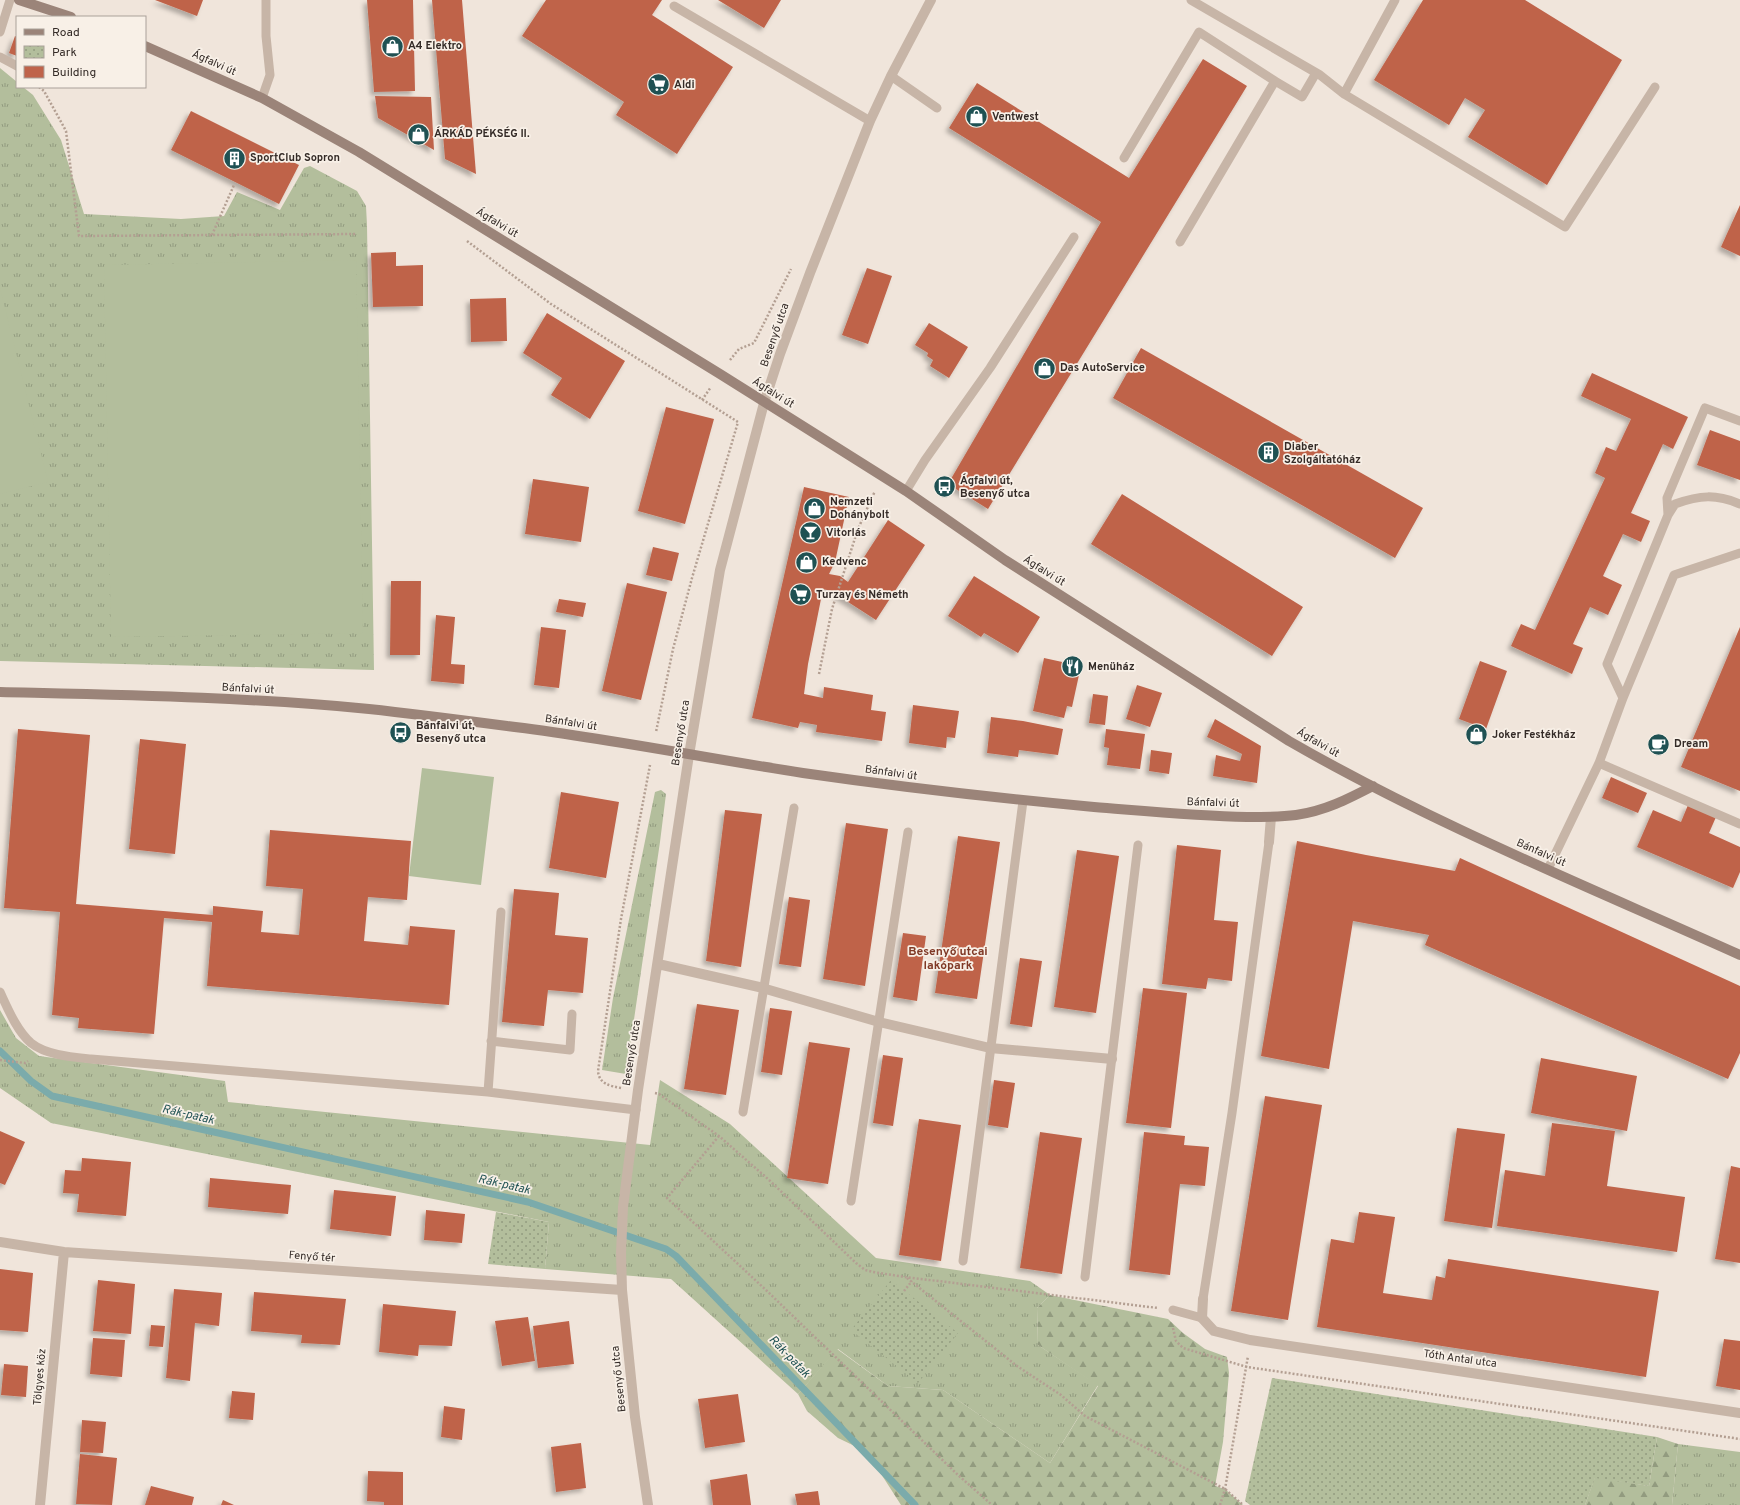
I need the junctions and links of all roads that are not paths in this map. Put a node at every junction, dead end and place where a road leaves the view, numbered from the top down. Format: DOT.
graph roads {
  1 [pos="10,0"];
  2 [pos="19,0"];
  3 [pos="266,0"];
  4 [pos="931,0"];
  5 [pos="1191,0"];
  6 [pos="1395,0"];
  7 [pos="674,6"];
  8 [pos="68,16"];
  9 [pos="0,32"];
  10 [pos="146,46"];
  11 [pos="0,57"];
  12 [pos="16,65"];
  13 [pos="1318,74"];
  14 [pos="891,76"];
  15 [pos="1275,81"];
  16 [pos="1655,87"];
  17 [pos="1344,94"];
  18 [pos="262,98"];
  19 [pos="937,108"];
  20 [pos="870,121"];
  21 [pos="1124,158"];
  22 [pos="1074,238"];
  23 [pos="1180,242"];
  24 [pos="764,403"];
  25 [pos="1740,421"];
  26 [pos="906,491"];
  27 [pos="1740,504"];
  28 [pos="1668,515"];
  29 [pos="1740,553"];
  30 [pos="0,692"];
  31 [pos="1623,698"];
  32 [pos="689,755"];
  33 [pos="1599,763"];
  34 [pos="1373,786"];
  35 [pos="1023,801"];
  36 [pos="794,808"];
  37 [pos="1271,817"];
  38 [pos="1740,824"];
  39 [pos="908,832"];
  40 [pos="1269,842"];
  41 [pos="1138,845"];
  42 [pos="1548,869"];
  43 [pos="501,912"];
  44 [pos="1740,955"];
  45 [pos="658,964"];
  46 [pos="764,988"];
  47 [pos="0,992"];
  48 [pos="572,1014"];
  49 [pos="879,1022"];
  50 [pos="491,1041"];
  51 [pos="990,1048"];
  52 [pos="1112,1059"];
  53 [pos="488,1092"];
  54 [pos="636,1110"];
  55 [pos="743,1112"];
  56 [pos="851,1200"];
  57 [pos="0,1242"];
  58 [pos="64,1252"];
  59 [pos="963,1261"];
  60 [pos="1085,1277"];
  61 [pos="622,1290"];
  62 [pos="1203,1299"];
  63 [pos="1174,1310"];
  64 [pos="1202,1318"];
  65 [pos="1740,1413"];
  66 [pos="40,1505"];
  67 [pos="648,1505"];
  1 -- 9 [label="lane"];
  2 -- 8 [label="main road"];
  3 -- 18 [label="lane"];
  4 -- 14 [label="street, Besenyő utca"];
  5 -- 13 [label="lane"];
  6 -- 17 [label="lane"];
  7 -- 20 [label="lane"];
  10 -- 18 [label="main road, Ágfalvi út"];
  11 -- 12 [label="lane"];
  13 -- 15 [label="lane"];
  13 -- 17 [label="lane"];
  14 -- 19 [label="lane"];
  14 -- 20 [label="street, Besenyő utca"];
  15 -- 21 [label="lane"];
  15 -- 23 [label="lane"];
  16 -- 17 [label="lane"];
  18 -- 24 [label="main road, Ágfalvi út"];
  20 -- 24 [label="street, Besenyő utca"];
  22 -- 26 [label="lane"];
  24 -- 26 [label="main road, Ágfalvi út"];
  24 -- 32 [label="street, Besenyő utca"];
  25 -- 28 [label="lane"];
  26 -- 34 [label="main road, Ágfalvi út"];
  27 -- 28 [label="lane"];
  28 -- 31 [label="lane"];
  29 -- 31 [label="lane"];
  30 -- 32 [label="main road, Bánfalvi út"];
  31 -- 33 [label="lane"];
  32 -- 35 [label="main road, Bánfalvi út"];
  32 -- 45 [label="street, Besenyő utca"];
  33 -- 38 [label="lane"];
  33 -- 42 [label="lane"];
  34 -- 37 [label="main road, Bánfalvi út"];
  34 -- 42 [label="main road, Bánfalvi út"];
  35 -- 37 [label="main road, Bánfalvi út"];
  35 -- 51 [label="lane"];
  36 -- 46 [label="lane"];
  37 -- 40 [label="street"];
  39 -- 49 [label="lane"];
  40 -- 62 [label="lane"];
  41 -- 52 [label="lane"];
  42 -- 44 [label="main road, Bánfalvi út"];
  43 -- 50 [label="lane"];
  45 -- 46 [label="street"];
  45 -- 54 [label="street, Besenyő utca"];
  46 -- 49 [label="street"];
  46 -- 55 [label="lane"];
  47 -- 53 [label="lane"];
  48 -- 50 [label="lane"];
  49 -- 51 [label="street"];
  49 -- 56 [label="lane"];
  50 -- 53 [label="lane"];
  51 -- 52 [label="street"];
  51 -- 59 [label="lane"];
  52 -- 60 [label="lane"];
  53 -- 54 [label="lane"];
  54 -- 61 [label="street, Besenyő utca"];
  57 -- 58 [label="street, Fenyő tér"];
  58 -- 61 [label="street, Fenyő tér"];
  58 -- 66 [label="street, Tölgyes köz"];
  61 -- 67 [label="street, Besenyő utca"];
  62 -- 64 [label="street"];
  63 -- 64 [label="lane"];
  64 -- 65 [label="street, Tóth Antal utca"];
}
